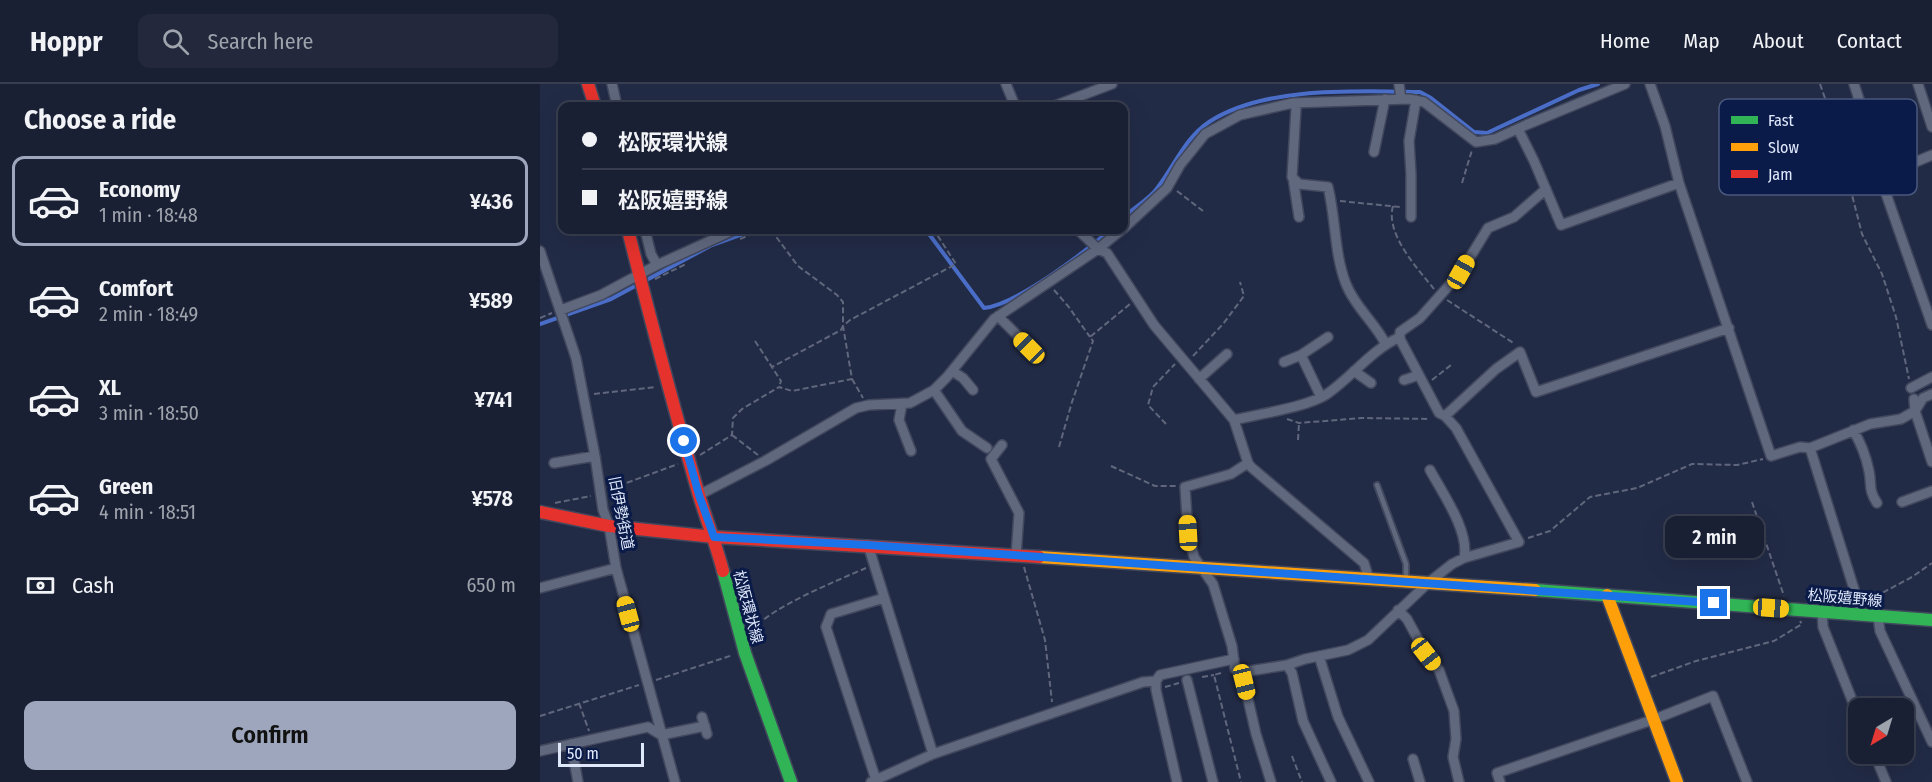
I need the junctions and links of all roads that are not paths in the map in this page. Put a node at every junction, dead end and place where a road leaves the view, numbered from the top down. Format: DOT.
graph roads {
  1 [pos="588,84"];
  2 [pos="612,84"];
  3 [pos="1006,84"];
  4 [pos="1112,84"];
  5 [pos="1399,84"];
  6 [pos="1625,84"];
  7 [pos="1650,84"];
  8 [pos="1854,84"];
  9 [pos="1918,84"];
  10 [pos="1385,99"];
  11 [pos="1401,99"];
  12 [pos="1859,99"];
  13 [pos="1416,100"];
  14 [pos="594,102"];
  15 [pos="616,102"];
  16 [pos="1013,102"];
  17 [pos="1065,102"];
  18 [pos="1293,103"];
  19 [pos="1932,127"];
  20 [pos="1518,129"];
  21 [pos="1374,152"];
  22 [pos="1932,156"];
  23 [pos="1917,162"];
  24 [pos="1292,177"];
  25 [pos="1679,183"];
  26 [pos="1546,189"];
  27 [pos="1886,195"];
  28 [pos="1410,213"];
  29 [pos="1299,217"];
  30 [pos="1128,224"];
  31 [pos="629,234"];
  32 [pos="646,234"];
  33 [pos="724,234"];
  34 [pos="731,234"];
  35 [pos="1082,234"];
  36 [pos="1116,234"];
  37 [pos="732,242"];
  38 [pos="1098,249"];
  39 [pos="540,250"];
  40 [pos="657,265"];
  41 [pos="640,275"];
  42 [pos="561,310"];
  43 [pos="998,316"];
  44 [pos="1932,325"];
  45 [pos="1729,328"];
  46 [pos="1400,337"];
  47 [pos="1328,338"];
  48 [pos="1385,343"];
  49 [pos="1029,348"];
  50 [pos="1227,354"];
  51 [pos="1301,355"];
  52 [pos="1284,362"];
  53 [pos="952,371"];
  54 [pos="1354,371"];
  55 [pos="1932,377"];
  56 [pos="1199,379"];
  57 [pos="1404,380"];
  58 [pos="1421,380"];
  59 [pos="1371,383"];
  60 [pos="1911,388"];
  61 [pos="934,390"];
  62 [pos="973,390"];
  63 [pos="1932,394"];
  64 [pos="1321,397"];
  65 [pos="1914,399"];
  66 [pos="902,404"];
  67 [pos="1915,411"];
  68 [pos="1445,416"];
  69 [pos="1234,420"];
  70 [pos="1853,430"];
  71 [pos="1002,445"];
  72 [pos="987,448"];
  73 [pos="1810,448"];
  74 [pos="911,451"];
  75 [pos="595,456"];
  76 [pos="1932,462"];
  77 [pos="554,463"];
  78 [pos="1248,463"];
  79 [pos="1430,470"];
  80 [pos="1377,485"];
  81 [pos="1932,491"];
  82 [pos="699,495"];
  83 [pos="1902,502"];
  84 [pos="1877,503"];
  85 [pos="543,513"];
  86 [pos="609,526"];
  87 [pos="714,537"];
  88 [pos="868,545"];
  89 [pos="1018,556"];
  90 [pos="1464,558"];
  91 [pos="616,568"];
  92 [pos="1202,569"];
  93 [pos="1370,579"];
  94 [pos="1406,582"];
  95 [pos="1428,583"];
  96 [pos="540,588"];
  97 [pos="1607,595"];
  98 [pos="884,598"];
  99 [pos="1859,605"];
  100 [pos="1398,610"];
  101 [pos="1822,611"];
  102 [pos="1878,616"];
  103 [pos="1932,620"];
  104 [pos="1319,656"];
  105 [pos="1234,659"];
  106 [pos="1216,663"];
  107 [pos="1287,665"];
  108 [pos="1249,671"];
  109 [pos="1218,674"];
  110 [pos="1187,680"];
  111 [pos="1156,681"];
  112 [pos="1852,698"];
  113 [pos="1655,718"];
  114 [pos="705,725"];
  115 [pos="661,735"];
  116 [pos="1932,742"];
  117 [pos="571,744"];
  118 [pos="540,751"];
  119 [pos="933,754"];
  120 [pos="1413,759"];
  121 [pos="1879,764"];
  122 [pos="874,781"];
  123 [pos="578,782"];
  124 [pos="675,782"];
  125 [pos="791,782"];
  126 [pos="1177,782"];
  127 [pos="1213,782"];
  128 [pos="1271,782"];
  129 [pos="1331,782"];
  130 [pos="1369,782"];
  131 [pos="1420,782"];
  132 [pos="1460,782"];
  133 [pos="1500,782"];
  134 [pos="1677,782"];
  135 [pos="1747,782"];
  136 [pos="1886,782"];
  1 -- 14 [label="main road"];
  2 -- 15 [label="street"];
  3 -- 16 [label="street"];
  4 -- 17 [label="street"];
  5 -- 11 [label="street"];
  6 -- 20 [label="street"];
  7 -- 25 [label="street"];
  8 -- 12 [label="street"];
  9 -- 19 [label="street"];
  10 -- 11 [label="street"];
  10 -- 18 [label="street"];
  10 -- 21 [label="street"];
  11 -- 13 [label="street"];
  13 -- 20 [label="street"];
  13 -- 28 [label="street"];
  18 -- 24 [label="street"];
  18 -- 30 [label="street"];
  20 -- 26 [label="street"];
  22 -- 23 [label="street"];
  24 -- 29 [label="street"];
  24 -- 48 [label="street"];
  25 -- 26 [label="street"];
  25 -- 45 [label="street"];
  26 -- 46 [label="street"];
  27 -- 44 [label="street"];
  31 -- 41 [label="main road, 松阪環状線"];
  32 -- 40 [label="street"];
  33 -- 40 [label="street"];
  34 -- 37 [label="street"];
  35 -- 38 [label="street"];
  36 -- 38 [label="street"];
  38 -- 43 [label="street"];
  38 -- 56 [label="street"];
  39 -- 42 [label="street, 旧伊勢街道"];
  40 -- 41 [label="street"];
  41 -- 42 [label="street"];
  41 -- 82 [label="main road, 松阪環状線"];
  42 -- 75 [label="street, 旧伊勢街道"];
  43 -- 49 [label="street"];
  43 -- 53 [label="street"];
  45 -- 68 [label="street"];
  45 -- 73 [label="street"];
  46 -- 48 [label="street"];
  46 -- 58 [label="street"];
  47 -- 51 [label="street"];
  48 -- 54 [label="street"];
  50 -- 56 [label="street"];
  51 -- 52 [label="street"];
  51 -- 64 [label="street"];
  53 -- 61 [label="street"];
  53 -- 62 [label="street"];
  54 -- 59 [label="street"];
  54 -- 64 [label="street"];
  55 -- 60 [label="street"];
  56 -- 69 [label="street"];
  57 -- 58 [label="street"];
  58 -- 68 [label="street"];
  61 -- 66 [label="street"];
  61 -- 72 [label="street"];
  63 -- 67 [label="street"];
  64 -- 69 [label="street"];
  65 -- 67 [label="street"];
  66 -- 74 [label="street"];
  66 -- 82 [label="street"];
  67 -- 70 [label="street"];
  67 -- 76 [label="street"];
  68 -- 90 [label="street"];
  69 -- 78 [label="street"];
  70 -- 73 [label="street"];
  70 -- 84 [label="street"];
  71 -- 89 [label="street"];
  73 -- 99 [label="street"];
  75 -- 77 [label="street"];
  75 -- 86 [label="street, 旧伊勢街道"];
  78 -- 92 [label="street"];
  78 -- 93 [label="street"];
  79 -- 90 [label="street"];
  80 -- 94 [label="lane"];
  81 -- 83 [label="street"];
  82 -- 87 [label="main road, 松阪環状線"];
  85 -- 86 [label="main road, 松阪嬉野線"];
  86 -- 87 [label="main road, 松阪嬉野線"];
  86 -- 91 [label="street, 旧伊勢街道"];
  87 -- 88 [label="main road, 松阪嬉野線"];
  87 -- 125 [label="main road, 松阪環状線"];
  88 -- 89 [label="main road, 松阪嬉野線"];
  88 -- 98 [label="street"];
  89 -- 92 [label="main road, 松阪嬉野線"];
  90 -- 95 [label="street"];
  91 -- 96 [label="street"];
  91 -- 115 [label="street, 旧伊勢街道"];
  92 -- 93 [label="main road, 松阪嬉野線"];
  92 -- 105 [label="street"];
  93 -- 94 [label="main road, 松阪嬉野線"];
  94 -- 95 [label="main road, 松阪嬉野線"];
  95 -- 97 [label="main road, 松阪嬉野線"];
  95 -- 100 [label="street"];
  97 -- 101 [label="main road, 松阪嬉野線"];
  97 -- 113 [label="main road"];
  98 -- 119 [label="street"];
  98 -- 122 [label="street"];
  100 -- 104 [label="street"];
  100 -- 132 [label="street"];
  101 -- 102 [label="main road, 松阪嬉野線"];
  101 -- 112 [label="street"];
  102 -- 103 [label="main road, 松阪嬉野線"];
  102 -- 116 [label="street"];
  104 -- 107 [label="street"];
  104 -- 130 [label="street"];
  105 -- 106 [label="street"];
  105 -- 108 [label="street"];
  106 -- 109 [label="street"];
  106 -- 111 [label="street"];
  107 -- 108 [label="street"];
  107 -- 129 [label="street"];
  108 -- 128 [label="street"];
  110 -- 127 [label="street"];
  111 -- 119 [label="street"];
  111 -- 126 [label="street"];
  113 -- 133 [label="street"];
  113 -- 134 [label="main road"];
  113 -- 135 [label="street"];
  114 -- 115 [label="street"];
  115 -- 117 [label="street"];
  115 -- 124 [label="street, 旧伊勢街道"];
  117 -- 118 [label="street"];
  117 -- 123 [label="street"];
  119 -- 122 [label="street"];
  120 -- 131 [label="street"];
  121 -- 136 [label="street"];
}
